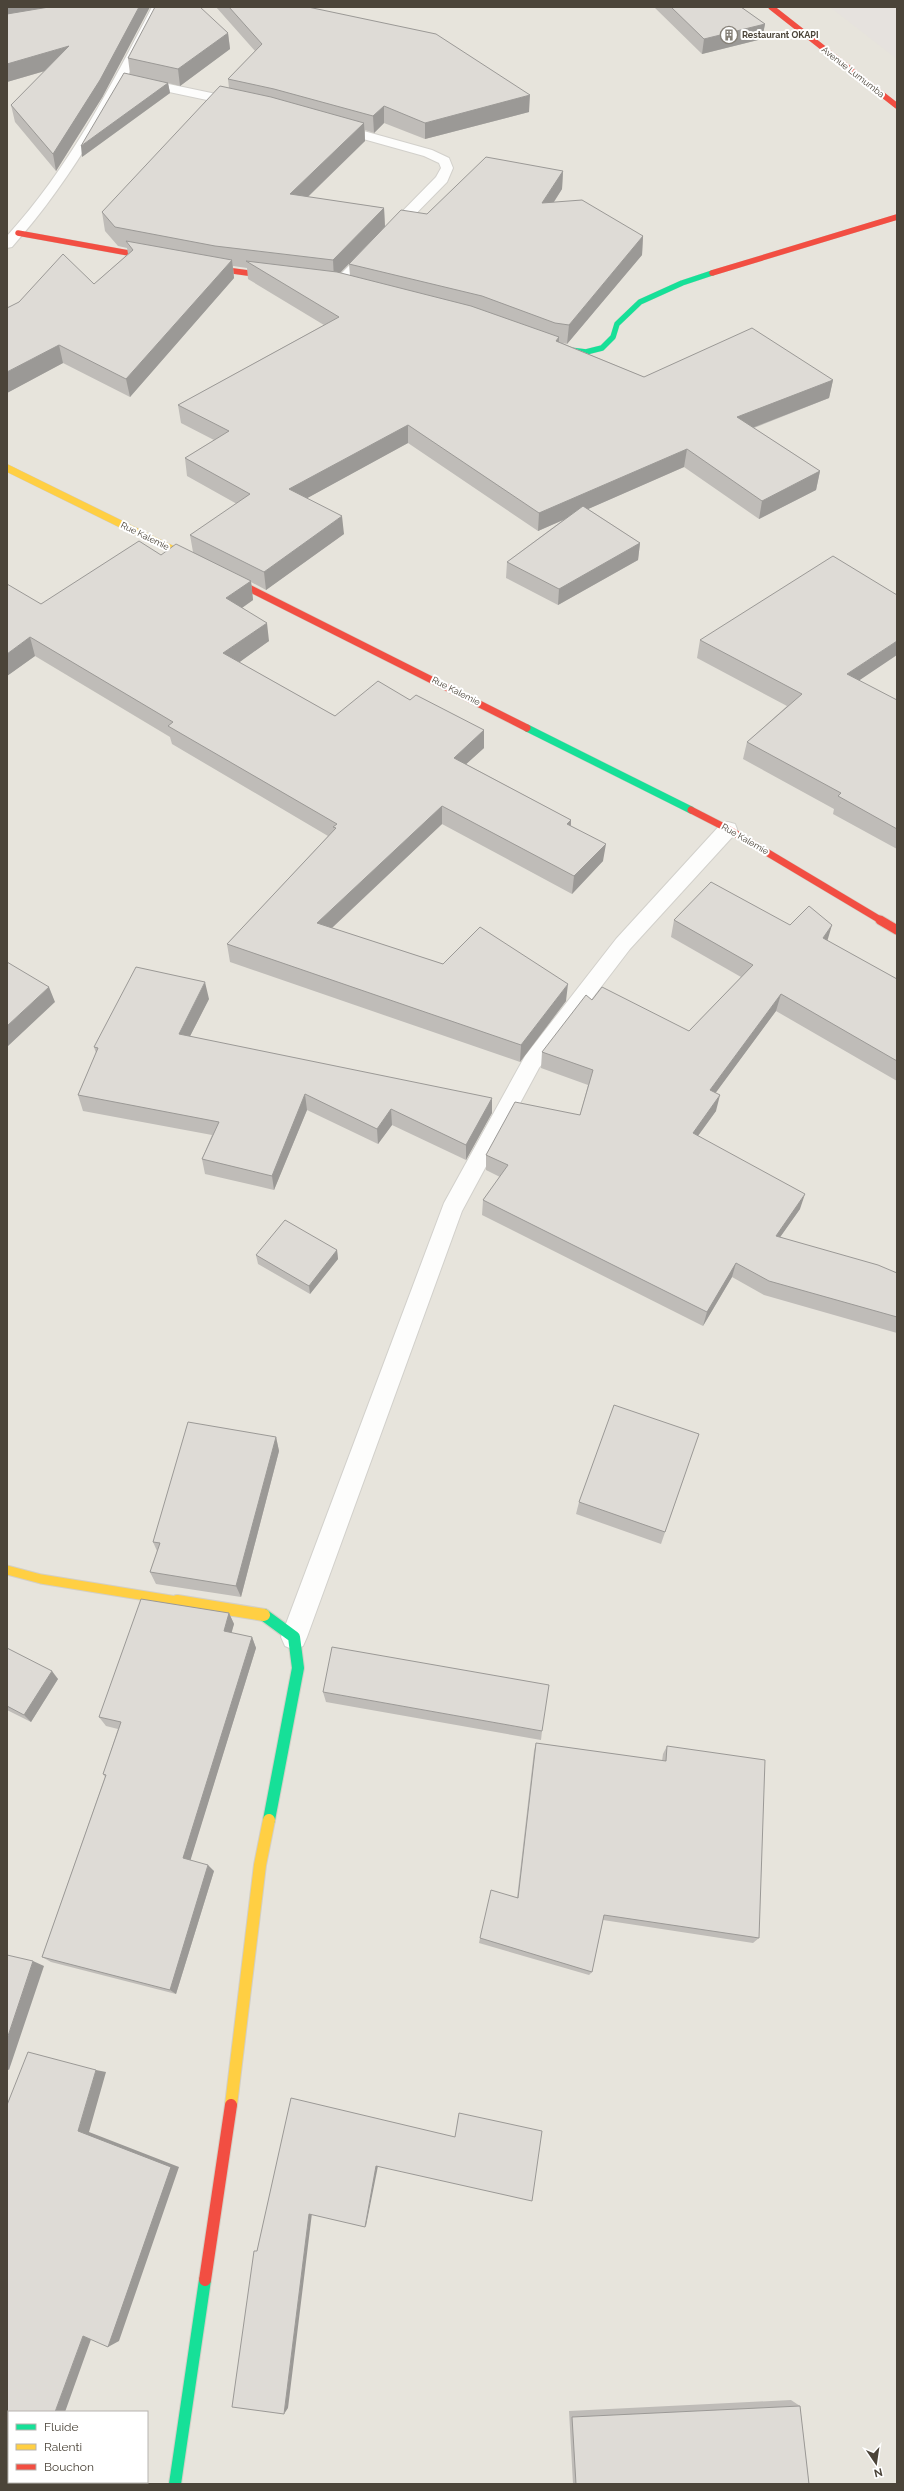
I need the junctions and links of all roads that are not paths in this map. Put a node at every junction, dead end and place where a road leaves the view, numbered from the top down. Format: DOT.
graph roads {
  1 [pos="158,7"];
  2 [pos="771,7"];
  3 [pos="121,78"];
  4 [pos="253,106"];
  5 [pos="897,106"];
  6 [pos="320,123"];
  7 [pos="897,217"];
  8 [pos="18,233"];
  9 [pos="7,244"];
  10 [pos="163,259"];
  11 [pos="194,265"];
  12 [pos="285,278"];
  13 [pos="334,284"];
  14 [pos="353,288"];
  15 [pos="542,344"];
  16 [pos="7,468"];
  17 [pos="728,829"];
  18 [pos="897,930"];
  19 [pos="7,1570"];
  20 [pos="294,1637"];
  21 [pos="175,2484"];
  1 -- 3 [label="street"];
  2 -- 5 [label="main road, Avenue Lumumba"];
  3 -- 4 [label="street"];
  3 -- 8 [label="street"];
  6 -- 13 [label="street"];
  7 -- 15 [label="main road"];
  8 -- 9 [label="street"];
  8 -- 10 [label="main road"];
  11 -- 12 [label="main road"];
  13 -- 14 [label="main road"];
  16 -- 17 [label="main road, Rue Kalemie"];
  17 -- 18 [label="main road, Rue Kalemie"];
  17 -- 20 [label="street"];
  19 -- 20 [label="main road"];
  20 -- 21 [label="main road"];
}
